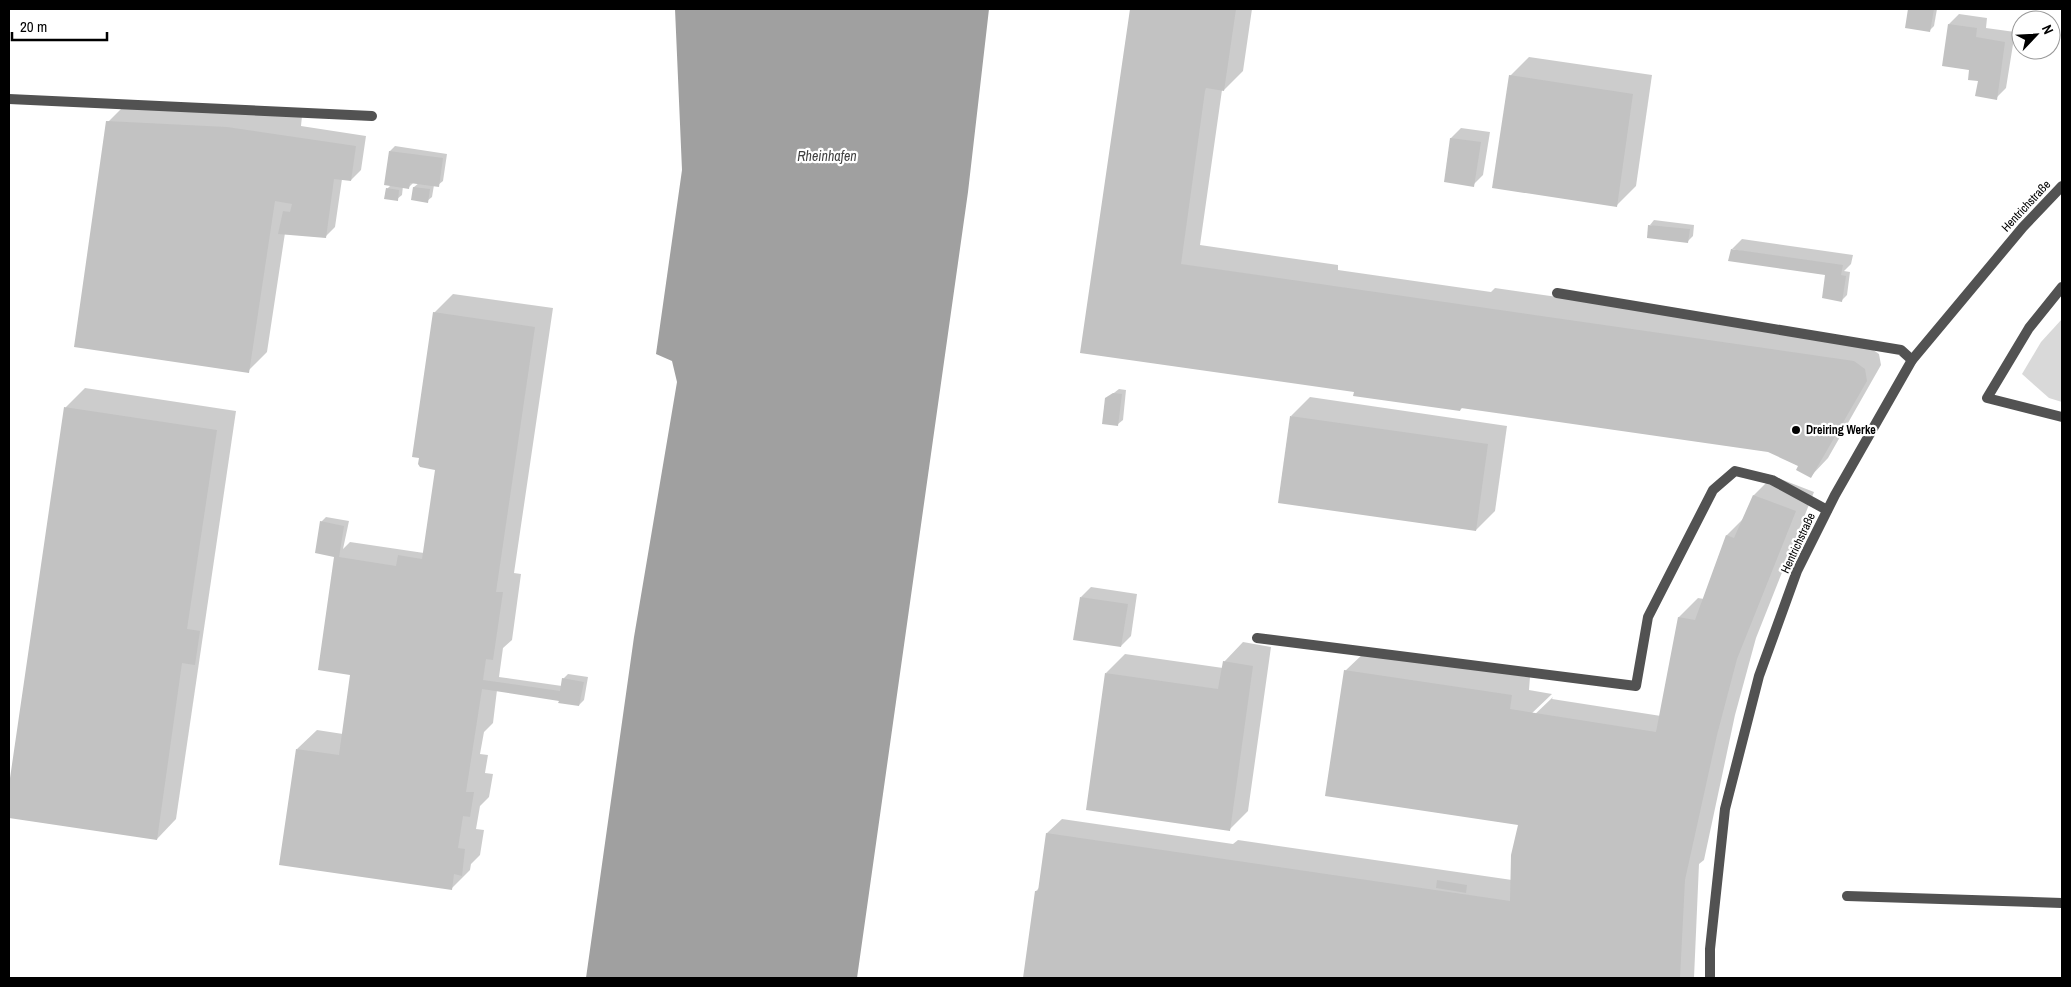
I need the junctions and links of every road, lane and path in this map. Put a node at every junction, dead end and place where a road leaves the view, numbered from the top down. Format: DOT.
graph roads {
  1 [pos="9,99"];
  2 [pos="372,116"];
  3 [pos="2062,186"];
  4 [pos="2062,287"];
  5 [pos="1557,293"];
  6 [pos="1912,360"];
  7 [pos="2062,417"];
  8 [pos="1827,510"];
  9 [pos="1256,638"];
  10 [pos="1847,896"];
  11 [pos="2062,903"];
  12 [pos="1710,978"];
  1 -- 2 [label="street"];
  3 -- 6 [label="street, Hentrichstraße"];
  4 -- 7 [label="street"];
  5 -- 6 [label="street"];
  6 -- 8 [label="street, Hentrichstraße"];
  8 -- 9 [label="street"];
  8 -- 12 [label="street, Hentrichstraße"];
  10 -- 11 [label="street"];
}
